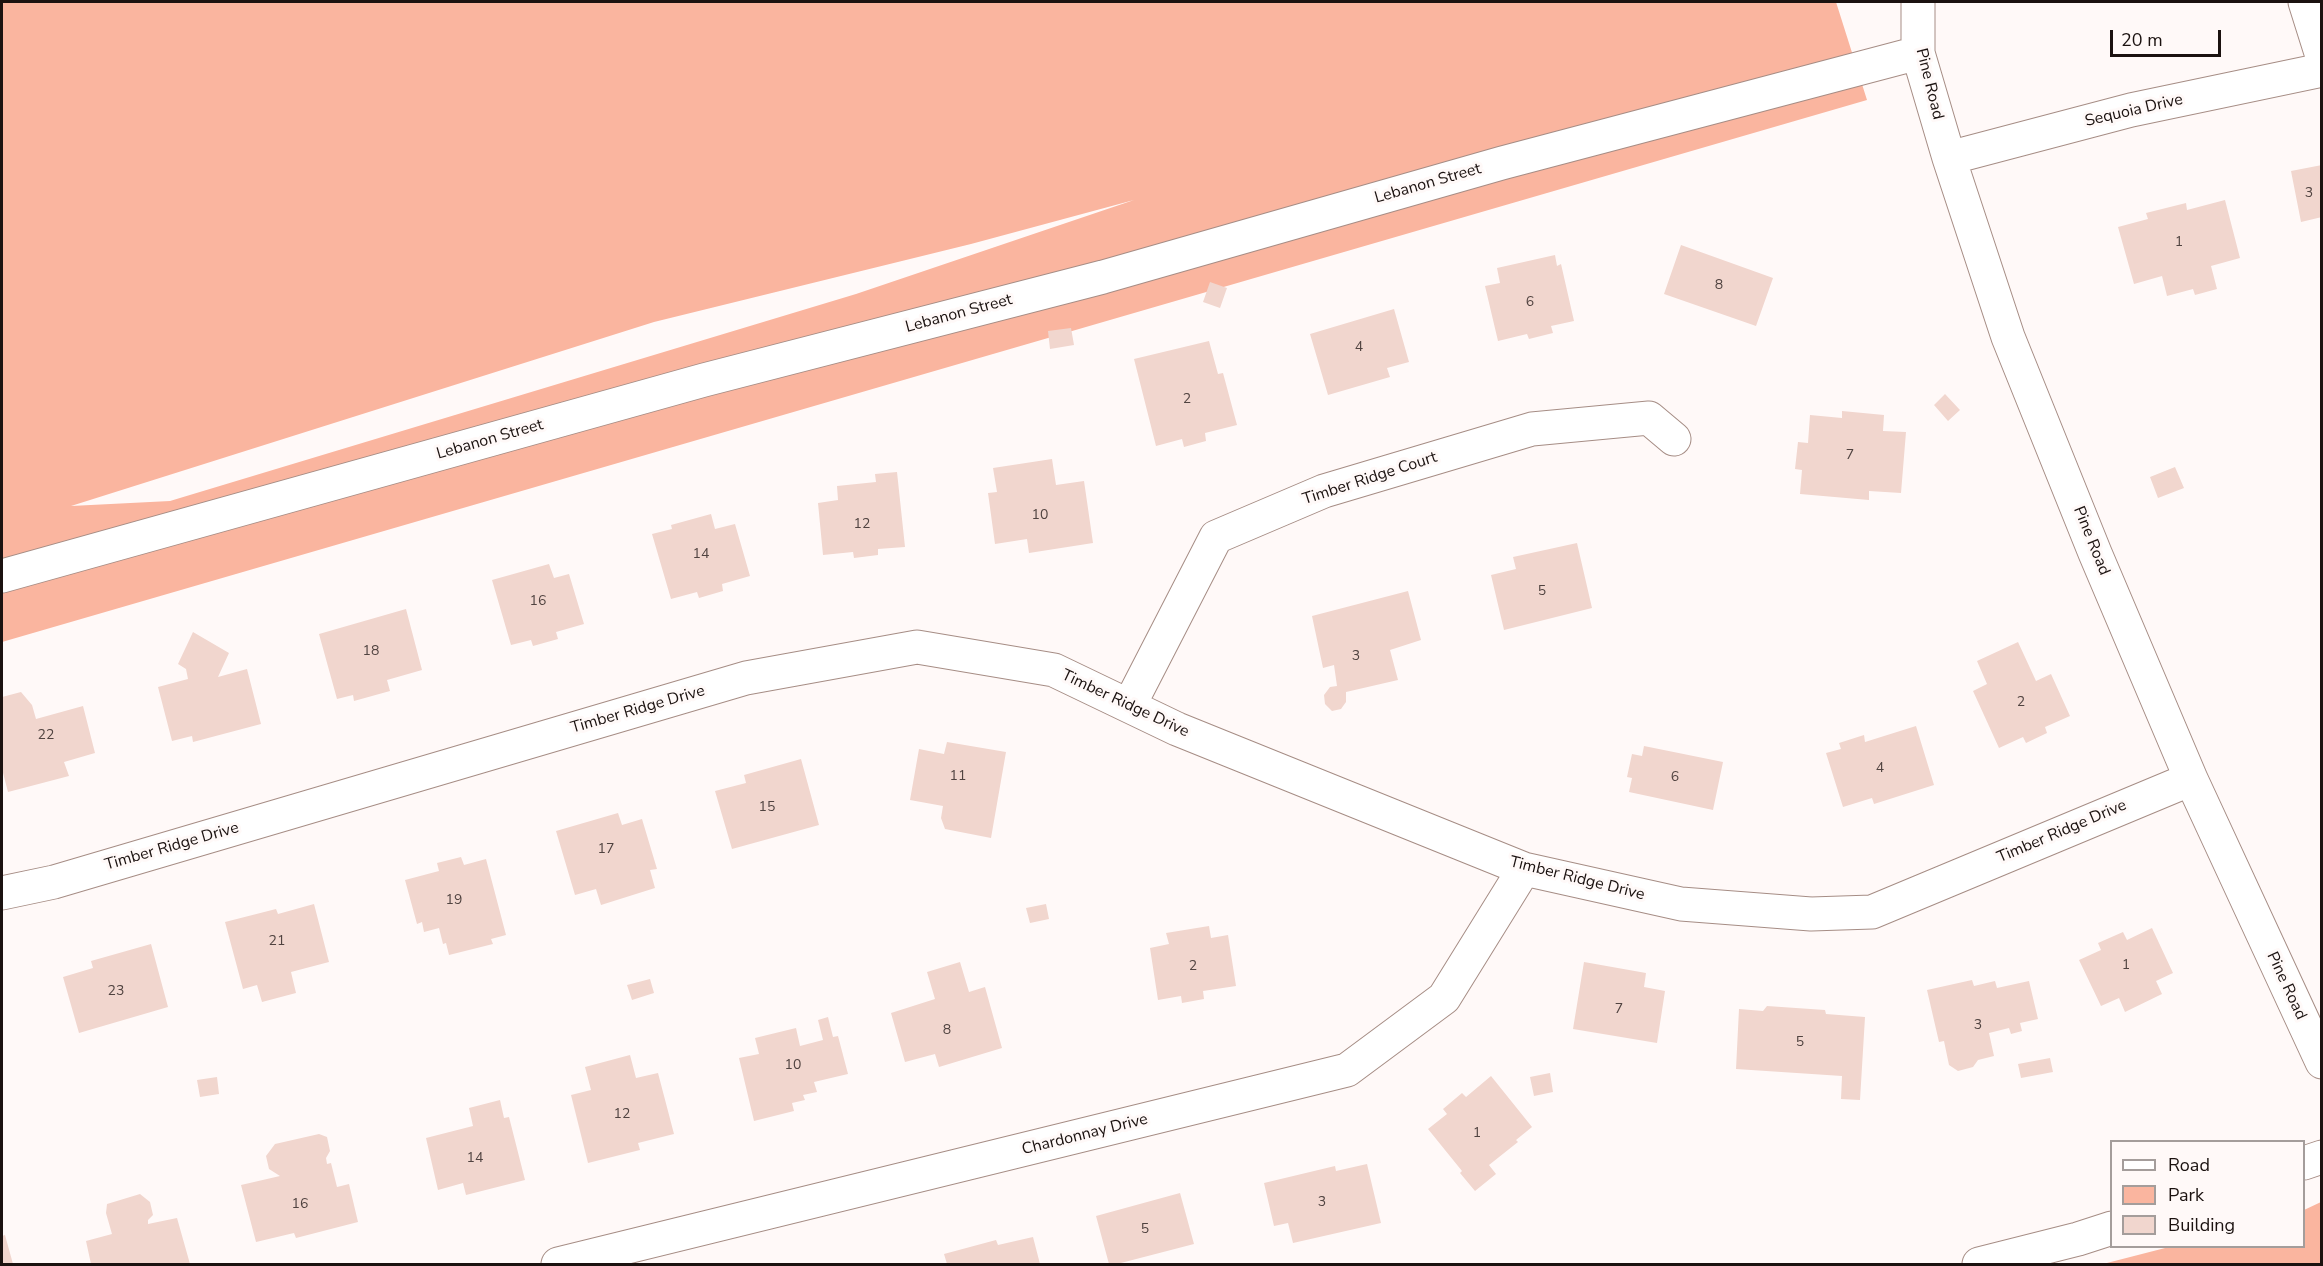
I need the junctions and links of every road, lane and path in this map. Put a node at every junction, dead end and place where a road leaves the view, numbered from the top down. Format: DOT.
graph roads {
  1 [pos="1917,2"];
  2 [pos="2305,2"];
  3 [pos="1918,53"];
  4 [pos="2322,56"];
  5 [pos="2322,70"];
  6 [pos="1949,158"];
  7 [pos="1674,439"];
  8 [pos="2,576"];
  9 [pos="1129,706"];
  10 [pos="2192,778"];
  11 [pos="1524,868"];
  12 [pos="2,893"];
  13 [pos="2322,1062"];
  14 [pos="2322,1156"];
  15 [pos="2305,1163"];
  16 [pos="2110,1229"];
  17 [pos="558,1264"];
  18 [pos="1979,1264"];
  1 -- 3 [label="street, Pine Road"];
  2 -- 4 [label="street"];
  3 -- 6 [label="street, Pine Road"];
  3 -- 8 [label="street, Lebanon Street"];
  5 -- 6 [label="street, Sequoia Drive"];
  6 -- 10 [label="street, Pine Road"];
  7 -- 9 [label="street, Timber Ridge Court"];
  9 -- 11 [label="street, Timber Ridge Drive"];
  9 -- 12 [label="street, Timber Ridge Drive"];
  10 -- 11 [label="street, Timber Ridge Drive"];
  10 -- 13 [label="street, Pine Road"];
  11 -- 17 [label="street, Chardonnay Drive"];
  14 -- 15 [label="street"];
  16 -- 18 [label="street"];
}
